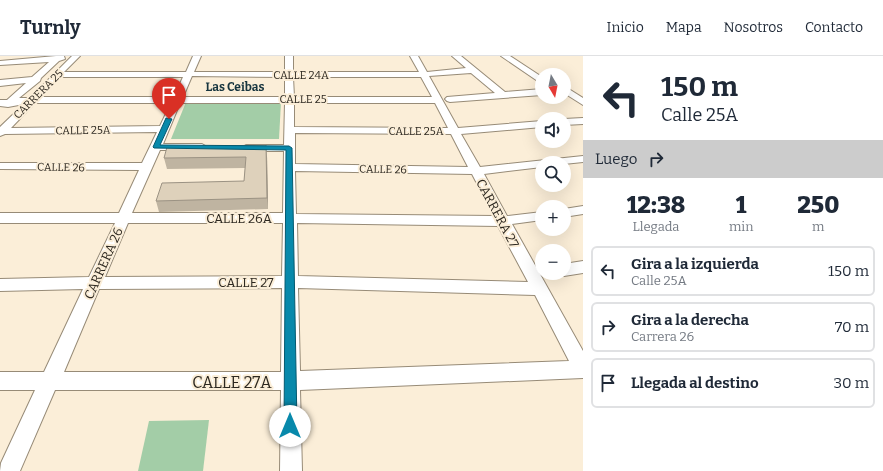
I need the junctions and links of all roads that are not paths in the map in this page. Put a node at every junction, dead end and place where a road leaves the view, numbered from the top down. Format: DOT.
graph roads {
  1 [pos="6,56"];
  2 [pos="197,56"];
  3 [pos="289,56"];
  4 [pos="414,56"];
  5 [pos="456,56"];
  6 [pos="505,56"];
  7 [pos="516,56"];
  8 [pos="75,57"];
  9 [pos="58,58"];
  10 [pos="0,61"];
  11 [pos="535,69"];
  12 [pos="473,70"];
  13 [pos="189,74"];
  14 [pos="289,74"];
  15 [pos="427,75"];
  16 [pos="535,76"];
  17 [pos="56,77"];
  18 [pos="34,80"];
  19 [pos="0,83"];
  20 [pos="535,93"];
  21 [pos="571,94"];
  22 [pos="503,95"];
  23 [pos="289,99"];
  24 [pos="444,99"];
  25 [pos="33,100"];
  26 [pos="178,100"];
  27 [pos="10,102"];
  28 [pos="583,102"];
  29 [pos="0,103"];
  30 [pos="0,111"];
  31 [pos="583,120"];
  32 [pos="571,121"];
  33 [pos="535,125"];
  34 [pos="164,129"];
  35 [pos="289,130"];
  36 [pos="1,131"];
  37 [pos="454,131"];
  38 [pos="156,147"];
  39 [pos="211,147"];
  40 [pos="234,148"];
  41 [pos="289,148"];
  42 [pos="583,159"];
  43 [pos="571,160"];
  44 [pos="535,165"];
  45 [pos="0,166"];
  46 [pos="147,167"];
  47 [pos="289,167"];
  48 [pos="476,171"];
  49 [pos="583,210"];
  50 [pos="571,212"];
  51 [pos="535,217"];
  52 [pos="0,218"];
  53 [pos="123,218"];
  54 [pos="290,218"];
  55 [pos="503,221"];
  56 [pos="583,267"];
  57 [pos="571,269"];
  58 [pos="535,271"];
  59 [pos="538,280"];
  60 [pos="290,282"];
  61 [pos="94,283"];
  62 [pos="0,285"];
  63 [pos="540,289"];
  64 [pos="583,369"];
  65 [pos="0,381"];
  66 [pos="290,381"];
  67 [pos="49,382"];
  68 [pos="9,471"];
  69 [pos="291,471"];
  1 -- 10 [label="street"];
  2 -- 13 [label="street, CARRERA 26"];
  3 -- 14 [label="street"];
  4 -- 15 [label="street, CARRERA 27"];
  5 -- 12 [label="street"];
  6 -- 16 [label="street"];
  7 -- 11 [label="street"];
  8 -- 9 [label="street"];
  8 -- 17 [label="street, CARRERA 25"];
  9 -- 10 [label="street"];
  9 -- 18 [label="street"];
  12 -- 15 [label="street, CALLE 24A"];
  12 -- 22 [label="street"];
  13 -- 14 [label="street, CALLE 24A"];
  13 -- 17 [label="street, CALLE 24A"];
  13 -- 26 [label="street, CARRERA 26"];
  14 -- 15 [label="street, CALLE 24A"];
  14 -- 23 [label="street"];
  15 -- 24 [label="street, CARRERA 27"];
  17 -- 18 [label="street"];
  17 -- 25 [label="street, CARRERA 25"];
  18 -- 19 [label="street"];
  18 -- 27 [label="street"];
  20 -- 22 [label="street, CALLE 25"];
  21 -- 28 [label="street"];
  22 -- 24 [label="street, CALLE 25"];
  23 -- 24 [label="street, CALLE 25"];
  23 -- 26 [label="street, CALLE 25"];
  23 -- 35 [label="street"];
  24 -- 37 [label="street, CARRERA 27"];
  25 -- 26 [label="street, CALLE 25"];
  25 -- 27 [label="street, CALLE 25"];
  25 -- 36 [label="street, CARRERA 25"];
  26 -- 34 [label="street, CARRERA 26"];
  27 -- 29 [label="street, CALLE 25"];
  27 -- 30 [label="street"];
  31 -- 32 [label="street"];
  33 -- 37 [label="street, CALLE 25A"];
  34 -- 36 [label="street, CALLE 25A"];
  34 -- 38 [label="street, CARRERA 26"];
  35 -- 37 [label="street, CALLE 25A"];
  35 -- 41 [label="street"];
  37 -- 48 [label="street, CARRERA 27"];
  38 -- 39 [label="street"];
  38 -- 46 [label="street, CARRERA 26"];
  40 -- 41 [label="street"];
  41 -- 47 [label="street"];
  42 -- 43 [label="street"];
  44 -- 48 [label="street"];
  45 -- 46 [label="street, CALLE 26"];
  46 -- 53 [label="street, CARRERA 26"];
  47 -- 48 [label="street, CALLE 26"];
  47 -- 54 [label="street"];
  48 -- 55 [label="street, CARRERA 27"];
  49 -- 50 [label="street"];
  51 -- 55 [label="street"];
  52 -- 53 [label="street, CALLE 26A"];
  53 -- 54 [label="street, CALLE 26A"];
  53 -- 61 [label="street, CARRERA 26"];
  54 -- 55 [label="street, CALLE 26A"];
  54 -- 60 [label="street"];
  55 -- 58 [label="street, CARRERA 27"];
  56 -- 57 [label="street"];
  59 -- 63 [label="street, CARRERA 27"];
  60 -- 61 [label="street, CALLE 27"];
  60 -- 63 [label="street, CALLE 27"];
  60 -- 66 [label="street"];
  61 -- 62 [label="street, CALLE 27"];
  61 -- 67 [label="street, CARRERA 26"];
  63 -- 64 [label="street, CARRERA 27"];
  64 -- 66 [label="street, CALLE 27A"];
  65 -- 67 [label="street, CALLE 27A"];
  66 -- 67 [label="street, CALLE 27A"];
  66 -- 69 [label="street"];
  67 -- 68 [label="street, CARRERA 26"];
}
